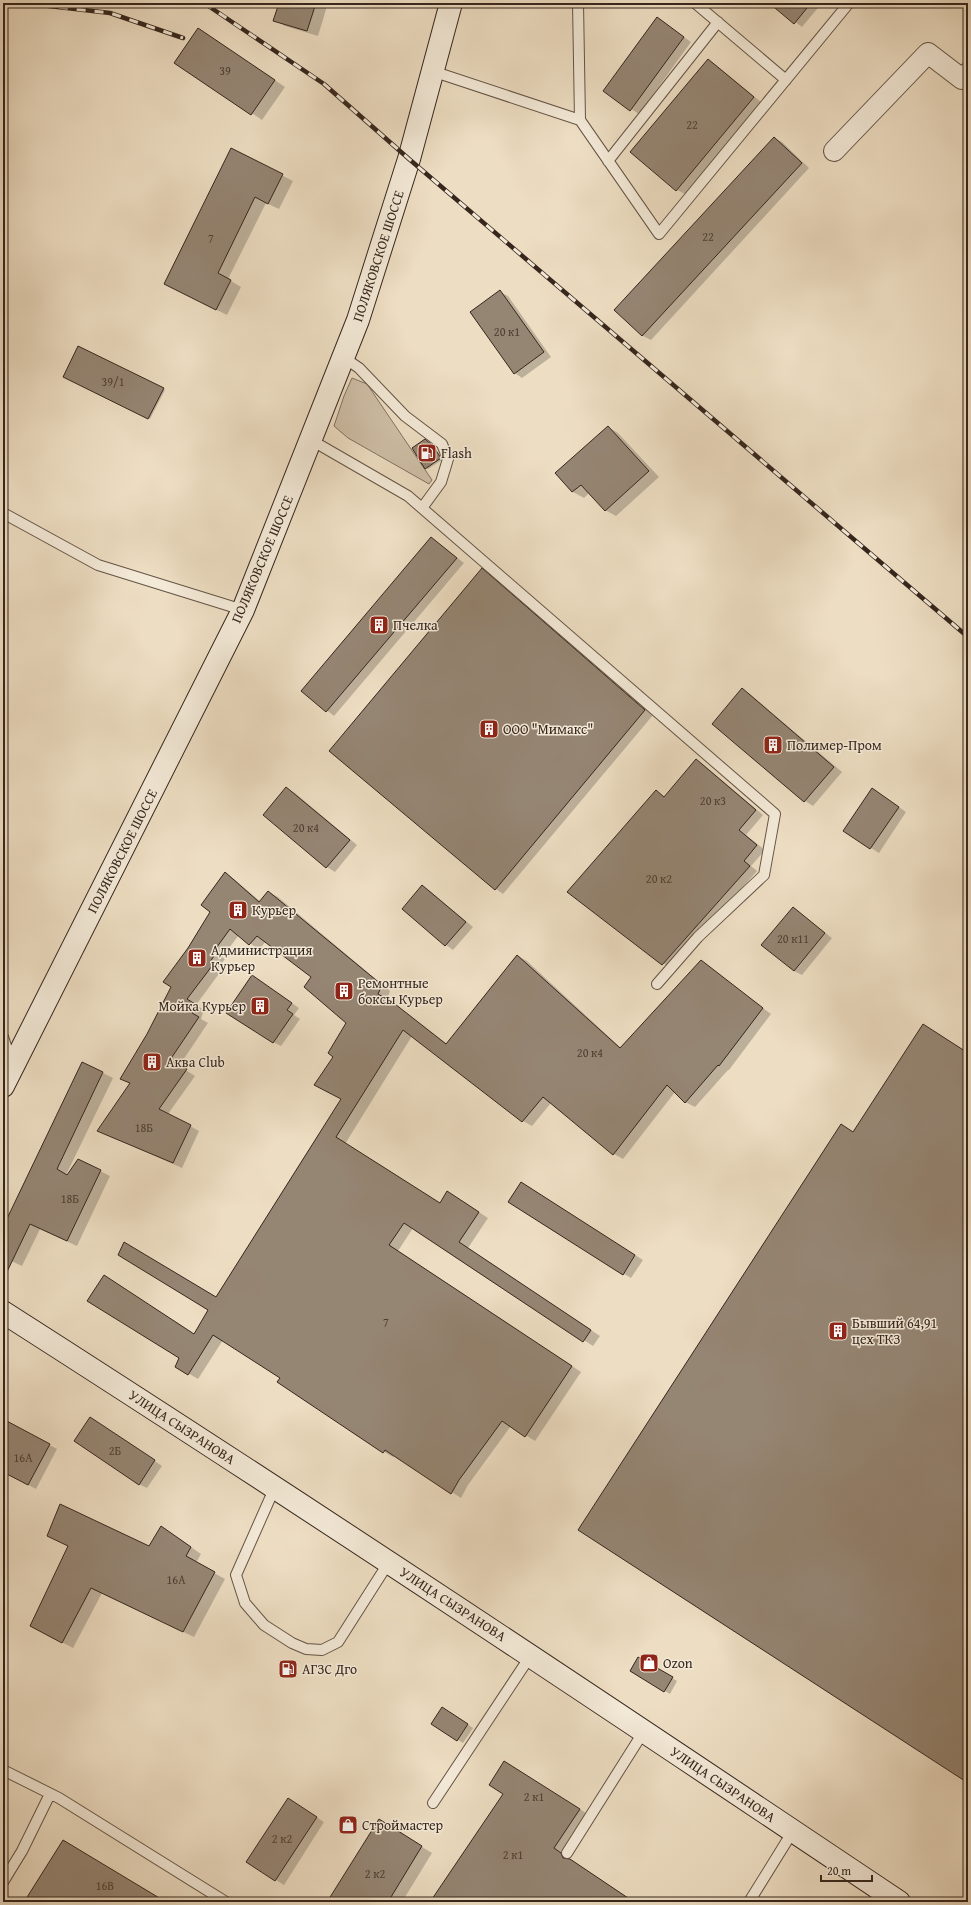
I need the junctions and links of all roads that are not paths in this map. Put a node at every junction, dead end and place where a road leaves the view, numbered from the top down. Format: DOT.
graph roads {
  1 [pos="451,3"];
  2 [pos="578,3"];
  3 [pos="695,3"];
  4 [pos="849,3"];
  5 [pos="718,22"];
  6 [pos="432,72"];
  7 [pos="966,79"];
  8 [pos="786,80"];
  9 [pos="580,120"];
  10 [pos="834,151"];
  11 [pos="608,161"];
  12 [pos="343,357"];
  13 [pos="311,440"];
  14 [pos="422,508"];
  15 [pos="3,513"];
  16 [pos="243,610"];
  17 [pos="656,984"];
  18 [pos="3,1037"];
  19 [pos="5,1082"];
  20 [pos="3,1312"];
  21 [pos="275,1487"];
  22 [pos="389,1562"];
  23 [pos="531,1655"];
  24 [pos="644,1731"];
  25 [pos="3,1770"];
  26 [pos="50,1794"];
  27 [pos="433,1803"];
  28 [pos="793,1831"];
  29 [pos="567,1853"];
  30 [pos="3,1882"];
  31 [pos="226,1902"];
  32 [pos="749,1902"];
  33 [pos="899,1902"];
  1 -- 6 [label="street, ПОЛЯКОВСКОЕ ШОССЕ"];
  2 -- 9 [label="lane"];
  3 -- 5 [label="lane"];
  4 -- 8 [label="lane"];
  5 -- 8 [label="lane"];
  5 -- 11 [label="lane"];
  6 -- 9 [label="lane"];
  6 -- 12 [label="street, ПОЛЯКОВСКОЕ ШОССЕ"];
  7 -- 10 [label="street"];
  8 -- 11 [label="lane"];
  9 -- 11 [label="lane"];
  12 -- 13 [label="street, ПОЛЯКОВСКОЕ ШОССЕ"];
  12 -- 14 [label="lane"];
  13 -- 14 [label="lane"];
  13 -- 16 [label="street, ПОЛЯКОВСКОЕ ШОССЕ"];
  14 -- 17 [label="lane"];
  15 -- 16 [label="lane"];
  16 -- 19 [label="street, ПОЛЯКОВСКОЕ ШОССЕ"];
  18 -- 19 [label="lane"];
  20 -- 21 [label="street, УЛИЦА СЫЗРАНОВА"];
  21 -- 22 [label="street, УЛИЦА СЫЗРАНОВА"];
  21 -- 22 [label="lane"];
  22 -- 23 [label="street, УЛИЦА СЫЗРАНОВА"];
  23 -- 24 [label="street, УЛИЦА СЫЗРАНОВА"];
  23 -- 27 [label="lane"];
  24 -- 28 [label="street, УЛИЦА СЫЗРАНОВА"];
  24 -- 29 [label="lane"];
  25 -- 26 [label="lane"];
  26 -- 30 [label="lane"];
  26 -- 31 [label="lane"];
  28 -- 32 [label="lane"];
  28 -- 33 [label="street, УЛИЦА СЫЗРАНОВА"];
}
